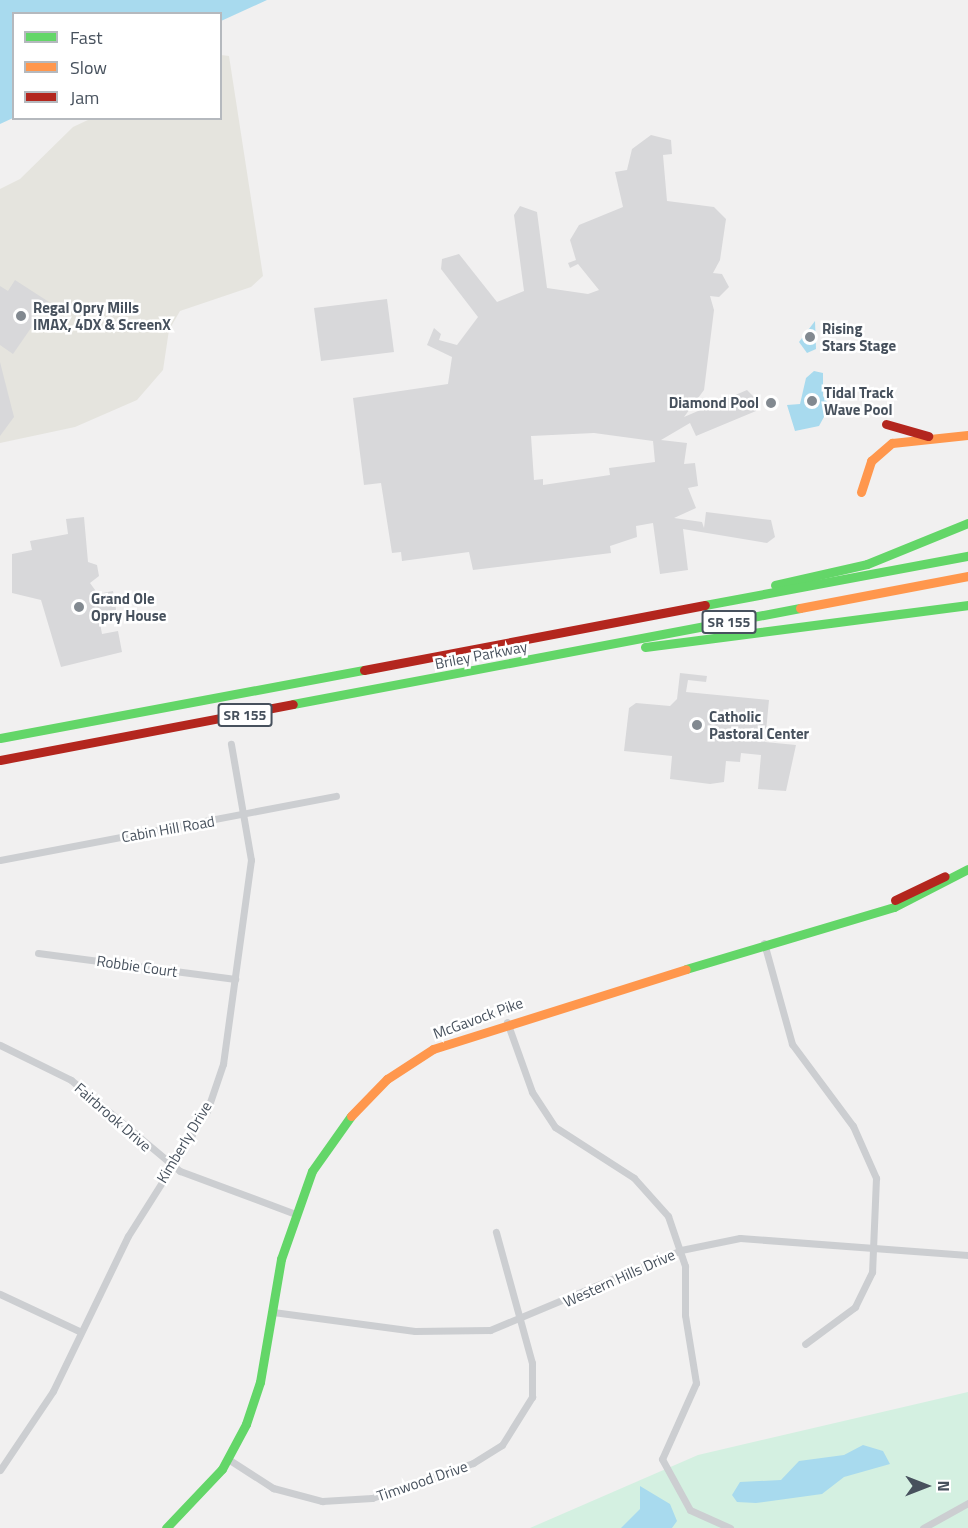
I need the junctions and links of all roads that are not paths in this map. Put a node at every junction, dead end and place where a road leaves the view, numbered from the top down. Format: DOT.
graph roads {
  1 [pos="886,424"];
  2 [pos="968,435"];
  3 [pos="935,438"];
  4 [pos="861,492"];
  5 [pos="968,523"];
  6 [pos="968,556"];
  7 [pos="968,576"];
  8 [pos="968,604"];
  9 [pos="651,614"];
  10 [pos="489,669"];
  11 [pos="0,738"];
  12 [pos="231,744"];
  13 [pos="0,760"];
  14 [pos="336,796"];
  15 [pos="246,815"];
  16 [pos="0,860"];
  17 [pos="968,861"];
  18 [pos="968,869"];
  19 [pos="871,911"];
  20 [pos="764,942"];
  21 [pos="38,953"];
  22 [pos="235,979"];
  23 [pos="507,1022"];
  24 [pos="0,1045"];
  25 [pos="170,1164"];
  26 [pos="293,1213"];
  27 [pos="496,1232"];
  28 [pos="874,1246"];
  29 [pos="681,1250"];
  30 [pos="968,1255"];
  31 [pos="0,1294"];
  32 [pos="273,1312"];
  33 [pos="523,1320"];
  34 [pos="81,1332"];
  35 [pos="805,1344"];
  36 [pos="228,1459"];
  37 [pos="0,1470"];
  38 [pos="968,1503"];
  39 [pos="166,1528"];
  40 [pos="730,1528"];
  41 [pos="923,1528"];
  1 -- 3 [label="main road"];
  2 -- 3 [label="main road"];
  3 -- 4 [label="main road"];
  5 -- 9 [label="main road"];
  6 -- 9 [label="main road, Briley Parkway / SR 155"];
  7 -- 10 [label="main road, Briley Parkway / SR 155"];
  8 -- 10 [label="main road"];
  9 -- 11 [label="main road, Briley Parkway / SR 155"];
  10 -- 13 [label="main road, Briley Parkway / SR 155"];
  12 -- 15 [label="street, Kimberly Drive"];
  14 -- 15 [label="street, Cabin Hill Road"];
  15 -- 16 [label="street, Cabin Hill Road"];
  15 -- 22 [label="street, Kimberly Drive"];
  17 -- 19 [label="main road, McGavock Pike"];
  18 -- 19 [label="main road, McGavock Pike"];
  19 -- 20 [label="main road, McGavock Pike"];
  20 -- 23 [label="main road, McGavock Pike"];
  20 -- 28 [label="street"];
  21 -- 22 [label="street, Robbie Court"];
  22 -- 25 [label="street, Kimberly Drive"];
  23 -- 26 [label="main road, McGavock Pike"];
  23 -- 29 [label="street"];
  24 -- 25 [label="street, Fairbrook Drive"];
  25 -- 26 [label="street, Fairbrook Drive"];
  25 -- 34 [label="street, Kimberly Drive"];
  26 -- 32 [label="main road, McGavock Pike"];
  27 -- 33 [label="street, Timwood Drive"];
  28 -- 29 [label="street, Western Hills Drive"];
  28 -- 30 [label="street, Western Hills Drive"];
  28 -- 35 [label="street"];
  29 -- 33 [label="street, Western Hills Drive"];
  29 -- 40 [label="street"];
  31 -- 34 [label="street"];
  32 -- 33 [label="street, Western Hills Drive"];
  32 -- 36 [label="main road, McGavock Pike"];
  33 -- 36 [label="street, Timwood Drive"];
  34 -- 37 [label="street, Kimberly Drive"];
  36 -- 39 [label="main road, McGavock Pike"];
  38 -- 41 [label="street"];
}
